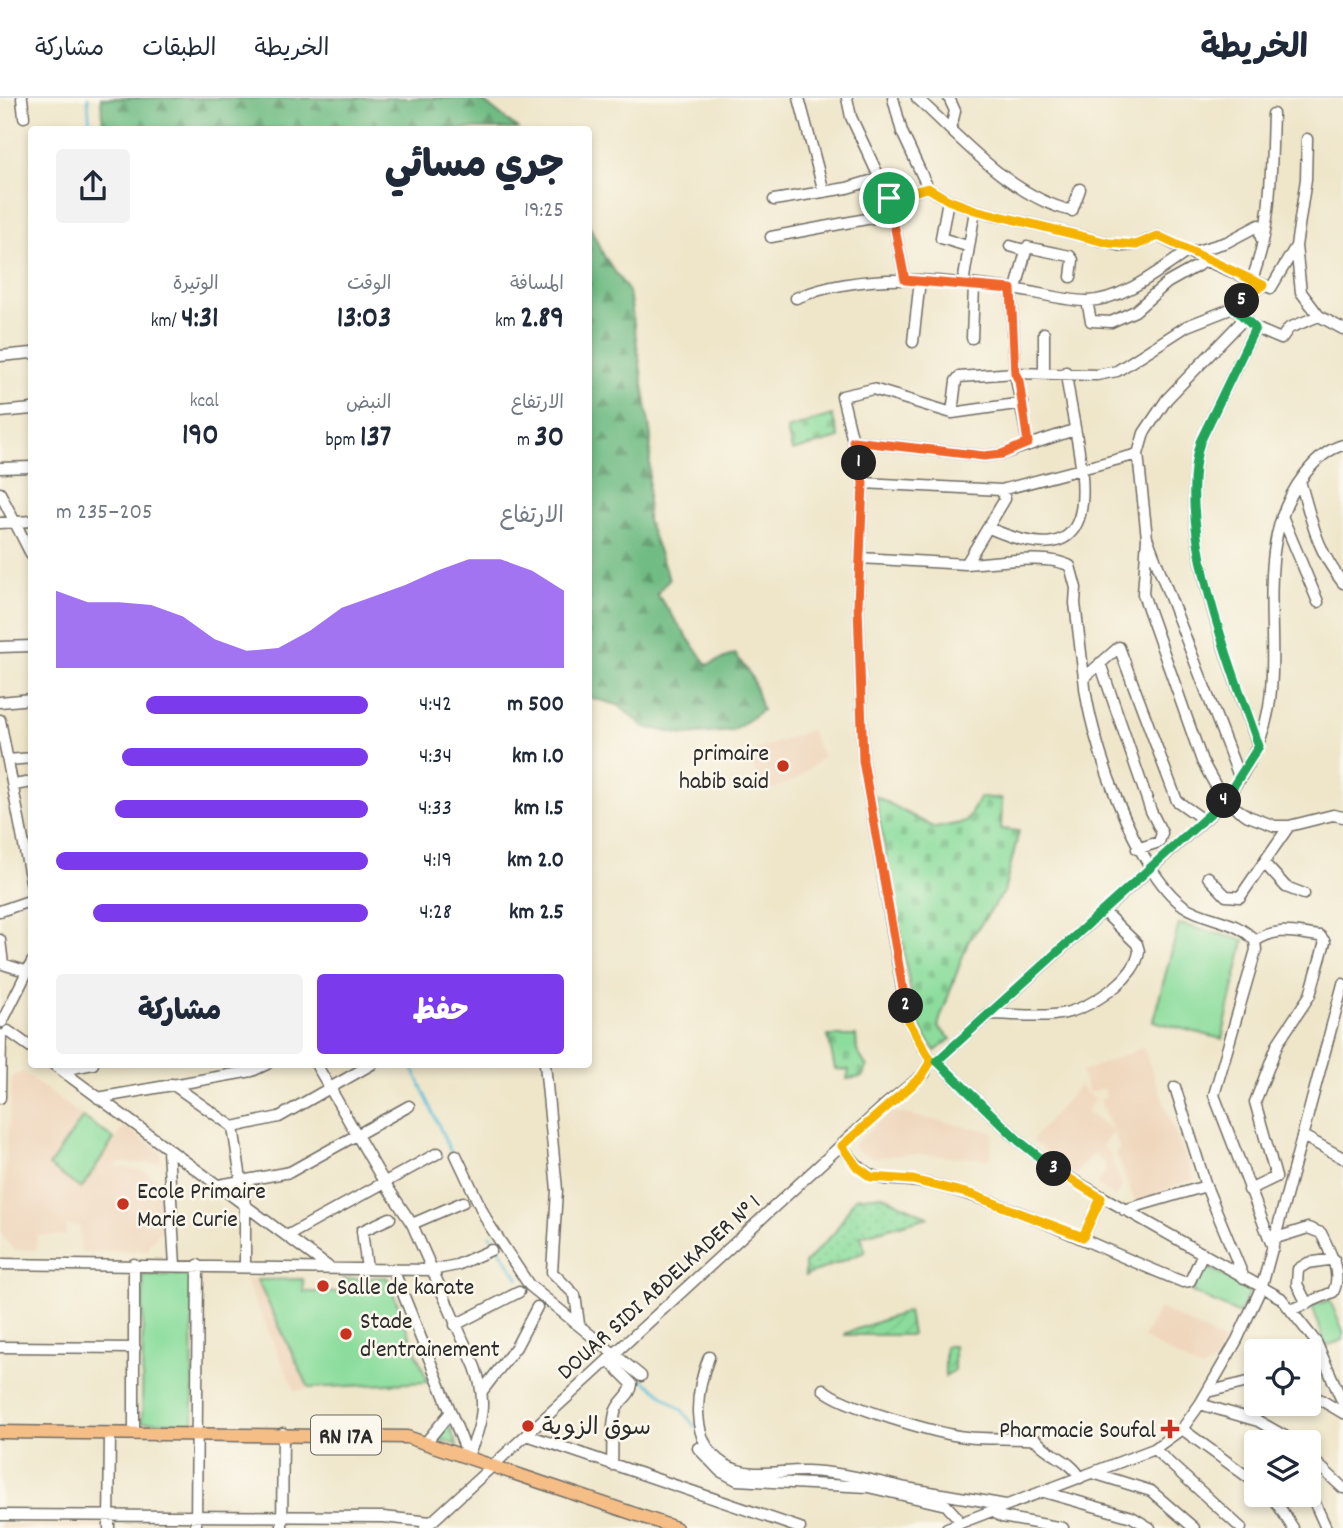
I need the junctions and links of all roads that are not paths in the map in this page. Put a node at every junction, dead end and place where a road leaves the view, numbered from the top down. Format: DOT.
graph roads {
  1 [pos="22,98"];
  2 [pos="799,98"];
  3 [pos="847,98"];
  4 [pos="893,98"];
  5 [pos="917,98"];
  6 [pos="949,98"];
  7 [pos="1273,114"];
  8 [pos="24,117"];
  9 [pos="951,128"];
  10 [pos="1307,139"];
  11 [pos="880,178"];
  12 [pos="928,188"];
  13 [pos="1080,189"];
  14 [pos="824,192"];
  15 [pos="889,198"];
  16 [pos="774,200"];
  17 [pos="948,200"];
  18 [pos="1042,200"];
  19 [pos="975,210"];
  20 [pos="893,214"];
  21 [pos="1033,222"];
  22 [pos="771,237"];
  23 [pos="967,246"];
  24 [pos="1010,246"];
  25 [pos="1296,246"];
  26 [pos="1024,250"];
  27 [pos="1189,253"];
  28 [pos="1262,253"];
  29 [pos="1206,261"];
  30 [pos="1071,277"];
  31 [pos="905,280"];
  32 [pos="920,280"];
  33 [pos="1252,280"];
  34 [pos="968,285"];
  35 [pos="1263,285"];
  36 [pos="1014,289"];
  37 [pos="796,298"];
  38 [pos="1087,301"];
  39 [pos="1233,307"];
  40 [pos="1319,316"];
  41 [pos="1243,320"];
  42 [pos="1255,328"];
  43 [pos="1343,329"];
  44 [pos="1044,333"];
  45 [pos="972,338"];
  46 [pos="913,342"];
  47 [pos="28,353"];
  48 [pos="0,356"];
  49 [pos="1066,372"];
  50 [pos="1015,373"];
  51 [pos="1044,373"];
  52 [pos="1023,403"];
  53 [pos="28,409"];
  54 [pos="0,412"];
  55 [pos="952,413"];
  56 [pos="1074,430"];
  57 [pos="853,441"];
  58 [pos="1028,443"];
  59 [pos="1343,445"];
  60 [pos="1138,454"];
  61 [pos="28,467"];
  62 [pos="0,468"];
  63 [pos="1082,469"];
  64 [pos="1300,481"];
  65 [pos="863,483"];
  66 [pos="1001,490"];
  67 [pos="0,493"];
  68 [pos="1282,516"];
  69 [pos="28,521"];
  70 [pos="13,522"];
  71 [pos="0,523"];
  72 [pos="989,528"];
  73 [pos="1147,538"];
  74 [pos="28,549"];
  75 [pos="860,558"];
  76 [pos="966,564"];
  77 [pos="1343,583"];
  78 [pos="1318,602"];
  79 [pos="28,646"];
  80 [pos="0,647"];
  81 [pos="1100,663"];
  82 [pos="1084,678"];
  83 [pos="28,699"];
  84 [pos="0,702"];
  85 [pos="0,720"];
  86 [pos="1259,746"];
  87 [pos="28,758"];
  88 [pos="8,760"];
  89 [pos="1240,779"];
  90 [pos="28,783"];
  91 [pos="14,785"];
  92 [pos="1224,801"];
  93 [pos="1343,817"];
  94 [pos="1204,820"];
  95 [pos="1289,826"];
  96 [pos="1137,849"];
  97 [pos="28,864"];
  98 [pos="1265,864"];
  99 [pos="1151,870"];
  100 [pos="1208,877"];
  101 [pos="1304,894"];
  102 [pos="28,901"];
  103 [pos="0,911"];
  104 [pos="1103,911"];
  105 [pos="0,940"];
  106 [pos="1255,941"];
  107 [pos="2,965"];
  108 [pos="28,967"];
  109 [pos="28,969"];
  110 [pos="1343,984"];
  111 [pos="988,1014"];
  112 [pos="2,1031"];
  113 [pos="28,1046"];
  114 [pos="935,1062"];
  115 [pos="1,1067"];
  116 [pos="58,1068"];
  117 [pos="257,1068"];
  118 [pos="318,1068"];
  119 [pos="366,1068"];
  120 [pos="545,1068"];
  121 [pos="172,1084"];
  122 [pos="1175,1087"];
  123 [pos="331,1090"];
  124 [pos="0,1098"];
  125 [pos="98,1098"];
  126 [pos="409,1106"];
  127 [pos="233,1127"];
  128 [pos="358,1136"];
  129 [pos="1303,1136"];
  130 [pos="1274,1144"];
  131 [pos="842,1146"];
  132 [pos="168,1150"];
  133 [pos="438,1153"];
  134 [pos="456,1155"];
  135 [pos="1343,1158"];
  136 [pos="1290,1179"];
  137 [pos="242,1181"];
  138 [pos="384,1182"];
  139 [pos="219,1185"];
  140 [pos="1206,1186"];
  141 [pos="1249,1191"];
  142 [pos="1101,1198"];
  143 [pos="463,1202"];
  144 [pos="245,1205"];
  145 [pos="1125,1210"];
  146 [pos="390,1218"];
  147 [pos="412,1224"];
  148 [pos="287,1236"];
  149 [pos="1083,1237"];
  150 [pos="1274,1243"];
  151 [pos="491,1251"];
  152 [pos="1203,1253"];
  153 [pos="1334,1259"];
  154 [pos="0,1264"];
  155 [pos="134,1264"];
  156 [pos="175,1265"];
  157 [pos="198,1265"];
  158 [pos="245,1266"];
  159 [pos="330,1268"];
  160 [pos="367,1269"];
  161 [pos="393,1269"];
  162 [pos="432,1270"];
  163 [pos="1244,1278"];
  164 [pos="1262,1286"];
  165 [pos="519,1292"];
  166 [pos="1307,1304"];
  167 [pos="537,1307"];
  168 [pos="1291,1310"];
  169 [pos="579,1324"];
  170 [pos="455,1325"];
  171 [pos="0,1347"];
  172 [pos="135,1348"];
  173 [pos="611,1357"];
  174 [pos="709,1357"];
  175 [pos="641,1376"];
  176 [pos="1244,1383"];
  177 [pos="823,1389"];
  178 [pos="483,1390"];
  179 [pos="1207,1392"];
  180 [pos="1321,1399"];
  181 [pos="1343,1403"];
  182 [pos="1200,1404"];
  183 [pos="450,1413"];
  184 [pos="1343,1413"];
  185 [pos="1182,1429"];
  186 [pos="1274,1430"];
  187 [pos="0,1432"];
  188 [pos="134,1432"];
  189 [pos="197,1432"];
  190 [pos="110,1433"];
  191 [pos="283,1433"];
  192 [pos="527,1435"];
  193 [pos="427,1441"];
  194 [pos="698,1448"];
  195 [pos="1154,1449"];
  196 [pos="468,1455"];
  197 [pos="612,1465"];
  198 [pos="491,1466"];
  199 [pos="1321,1467"];
  200 [pos="1093,1473"];
  201 [pos="1244,1474"];
  202 [pos="1080,1478"];
  203 [pos="1343,1488"];
  204 [pos="1044,1492"];
  205 [pos="1006,1505"];
  206 [pos="1279,1507"];
  207 [pos="1317,1507"];
  208 [pos="992,1511"];
  209 [pos="0,1515"];
  210 [pos="109,1515"];
  211 [pos="196,1515"];
  212 [pos="956,1516"];
  213 [pos="282,1522"];
  214 [pos="428,1525"];
  215 [pos="109,1528"];
  216 [pos="196,1528"];
  217 [pos="676,1528"];
  218 [pos="800,1528"];
  219 [pos="947,1528"];
  220 [pos="1063,1528"];
  221 [pos="1150,1528"];
  222 [pos="1194,1528"];
  223 [pos="1241,1528"];
  224 [pos="1293,1528"];
  225 [pos="1326,1528"];
  1 -- 8 [label="street"];
  2 -- 14 [label="street"];
  3 -- 11 [label="street"];
  4 -- 12 [label="street"];
  5 -- 9 [label="street"];
  6 -- 9 [label="street"];
  7 -- 28 [label="street"];
  9 -- 18 [label="street"];
  10 -- 25 [label="street"];
  11 -- 14 [label="street"];
  11 -- 15 [label="street"];
  12 -- 15 [label="street"];
  12 -- 17 [label="street"];
  13 -- 18 [label="street"];
  14 -- 16 [label="street"];
  15 -- 20 [label="street"];
  17 -- 19 [label="street"];
  17 -- 23 [label="street"];
  18 -- 21 [label="street"];
  19 -- 21 [label="street"];
  19 -- 23 [label="street"];
  20 -- 22 [label="street"];
  20 -- 31 [label="street"];
  21 -- 27 [label="street"];
  23 -- 34 [label="street"];
  24 -- 26 [label="street"];
  25 -- 35 [label="street"];
  25 -- 40 [label="street"];
  26 -- 30 [label="street"];
  26 -- 36 [label="street"];
  27 -- 28 [label="street"];
  27 -- 29 [label="street"];
  27 -- 38 [label="street"];
  28 -- 33 [label="street"];
  29 -- 33 [label="street"];
  29 -- 38 [label="street"];
  31 -- 32 [label="street"];
  31 -- 37 [label="street"];
  32 -- 34 [label="street"];
  32 -- 46 [label="street"];
  33 -- 35 [label="street"];
  34 -- 36 [label="street"];
  34 -- 45 [label="street"];
  35 -- 39 [label="street"];
  36 -- 38 [label="street"];
  36 -- 50 [label="street"];
  39 -- 41 [label="street"];
  39 -- 49 [label="street"];
  40 -- 42 [label="street"];
  40 -- 43 [label="street"];
  41 -- 42 [label="street"];
  41 -- 60 [label="street"];
  42 -- 86 [label="street"];
  44 -- 51 [label="street"];
  47 -- 48 [label="street"];
  49 -- 51 [label="street"];
  49 -- 56 [label="street"];
  50 -- 51 [label="street"];
  50 -- 52 [label="street"];
  50 -- 55 [label="street"];
  52 -- 55 [label="street"];
  52 -- 58 [label="street"];
  53 -- 54 [label="street"];
  55 -- 57 [label="street"];
  56 -- 58 [label="street"];
  56 -- 63 [label="street"];
  57 -- 58 [label="street"];
  57 -- 65 [label="street"];
  59 -- 64 [label="street"];
  60 -- 63 [label="street"];
  60 -- 73 [label="street"];
  61 -- 62 [label="street"];
  63 -- 66 [label="street"];
  63 -- 72 [label="street"];
  64 -- 68 [label="street"];
  64 -- 77 [label="street"];
  65 -- 66 [label="street"];
  65 -- 75 [label="street"];
  66 -- 72 [label="street"];
  67 -- 70 [label="street"];
  68 -- 78 [label="street"];
  68 -- 86 [label="street"];
  69 -- 70 [label="street"];
  70 -- 71 [label="street"];
  70 -- 74 [label="street"];
  72 -- 76 [label="street"];
  73 -- 89 [label="street"];
  73 -- 92 [label="street"];
  75 -- 76 [label="street"];
  75 -- 114 [label="street"];
  76 -- 82 [label="street"];
  79 -- 80 [label="street"];
  81 -- 82 [label="street"];
  81 -- 94 [label="street"];
  81 -- 96 [label="street"];
  82 -- 96 [label="street"];
  83 -- 84 [label="street"];
  85 -- 88 [label="street"];
  86 -- 89 [label="street"];
  87 -- 88 [label="street"];
  88 -- 91 [label="street"];
  89 -- 92 [label="street"];
  90 -- 91 [label="street"];
  91 -- 97 [label="street"];
  92 -- 94 [label="street"];
  92 -- 95 [label="street"];
  93 -- 95 [label="street"];
  94 -- 99 [label="street"];
  95 -- 98 [label="street"];
  96 -- 99 [label="street"];
  98 -- 100 [label="street"];
  98 -- 101 [label="street"];
  99 -- 104 [label="street"];
  99 -- 106 [label="street"];
  102 -- 103 [label="street"];
  104 -- 111 [label="street"];
  104 -- 111 [label="street"];
  105 -- 107 [label="street"];
  106 -- 141 [label="street"];
  106 -- 141 [label="street"];
  107 -- 108 [label="street"];
  109 -- 112 [label="street"];
  110 -- 129 [label="street"];
  111 -- 114 [label="street"];
  112 -- 113 [label="street"];
  112 -- 115 [label="street"];
  114 -- 131 [label="street, DOUAR SIDI ABDELKADER N° 1"];
  114 -- 142 [label="street"];
  115 -- 124 [label="street"];
  116 -- 125 [label="street"];
  117 -- 121 [label="street"];
  118 -- 123 [label="street"];
  119 -- 123 [label="street"];
  120 -- 169 [label="street"];
  121 -- 125 [label="street"];
  121 -- 127 [label="street"];
  122 -- 140 [label="street"];
  123 -- 127 [label="street"];
  123 -- 128 [label="street"];
  125 -- 132 [label="street"];
  126 -- 128 [label="street"];
  127 -- 137 [label="street"];
  128 -- 137 [label="street"];
  128 -- 138 [label="street"];
  129 -- 135 [label="street"];
  129 -- 136 [label="street"];
  130 -- 136 [label="street"];
  131 -- 149 [label="street"];
  131 -- 173 [label="street, DOUAR SIDI ABDELKADER N° 1"];
  132 -- 139 [label="street"];
  132 -- 156 [label="street"];
  133 -- 138 [label="street"];
  134 -- 169 [label="street"];
  136 -- 150 [label="street"];
  137 -- 139 [label="street"];
  137 -- 144 [label="street"];
  138 -- 147 [label="street"];
  138 -- 148 [label="street"];
  139 -- 144 [label="street"];
  140 -- 145 [label="street"];
  140 -- 163 [label="street"];
  141 -- 150 [label="street"];
  142 -- 145 [label="street"];
  142 -- 149 [label="street"];
  143 -- 147 [label="street"];
  144 -- 148 [label="street"];
  144 -- 158 [label="street"];
  145 -- 152 [label="street"];
  146 -- 160 [label="street"];
  147 -- 162 [label="street"];
  148 -- 159 [label="street"];
  149 -- 152 [label="street"];
  150 -- 153 [label="street"];
  150 -- 164 [label="street"];
  151 -- 162 [label="street"];
  152 -- 163 [label="street"];
  153 -- 166 [label="street"];
  153 -- 166 [label="street"];
  154 -- 155 [label="street"];
  155 -- 156 [label="street"];
  155 -- 172 [label="street"];
  156 -- 157 [label="street"];
  157 -- 158 [label="street"];
  157 -- 189 [label="street"];
  158 -- 159 [label="street"];
  159 -- 160 [label="street"];
  160 -- 161 [label="street"];
  161 -- 162 [label="street"];
  161 -- 183 [label="street"];
  162 -- 170 [label="street"];
  163 -- 164 [label="street"];
  164 -- 168 [label="street"];
  164 -- 179 [label="street"];
  165 -- 170 [label="street"];
  166 -- 168 [label="street"];
  167 -- 178 [label="street"];
  168 -- 181 [label="street"];
  169 -- 173 [label="street"];
  170 -- 178 [label="street"];
  171 -- 172 [label="street"];
  172 -- 188 [label="street"];
  173 -- 175 [label="street"];
  173 -- 192 [label="street, DOUAR SIDI ABDELKADER N° 1"];
  173 -- 197 [label="street"];
  174 -- 205 [label="street"];
  176 -- 179 [label="street"];
  177 -- 202 [label="street"];
  178 -- 196 [label="street"];
  179 -- 182 [label="street"];
  180 -- 184 [label="street"];
  182 -- 185 [label="street"];
  182 -- 186 [label="street"];
  183 -- 193 [label="street"];
  183 -- 196 [label="street"];
  185 -- 195 [label="street"];
  185 -- 201 [label="street"];
  187 -- 190 [label="main road, RN 17A"];
  188 -- 189 [label="main road, RN 17A"];
  188 -- 190 [label="main road, RN 17A"];
  189 -- 191 [label="main road, RN 17A"];
  189 -- 211 [label="street"];
  190 -- 210 [label="street"];
  191 -- 193 [label="main road, RN 17A"];
  191 -- 213 [label="street"];
  192 -- 197 [label="street"];
  192 -- 198 [label="street, DOUAR SIDI ABDELKADER N° 1"];
  193 -- 196 [label="main road, RN 17A"];
  194 -- 212 [label="street"];
  195 -- 200 [label="street"];
  195 -- 223 [label="street"];
  196 -- 198 [label="main road, RN 17A"];
  197 -- 218 [label="street"];
  198 -- 214 [label="street, DOUAR SIDI ABDELKADER N° 1"];
  198 -- 217 [label="main road, RN 17A"];
  199 -- 203 [label="street"];
  200 -- 202 [label="street"];
  200 -- 222 [label="street"];
  202 -- 204 [label="street"];
  204 -- 205 [label="street"];
  204 -- 221 [label="street"];
  205 -- 208 [label="street"];
  206 -- 224 [label="street"];
  207 -- 225 [label="street"];
  208 -- 219 [label="street"];
  208 -- 220 [label="street"];
  209 -- 210 [label="street"];
  210 -- 211 [label="street"];
  210 -- 215 [label="street"];
  211 -- 213 [label="street"];
  211 -- 216 [label="street"];
  213 -- 214 [label="street"];
}
